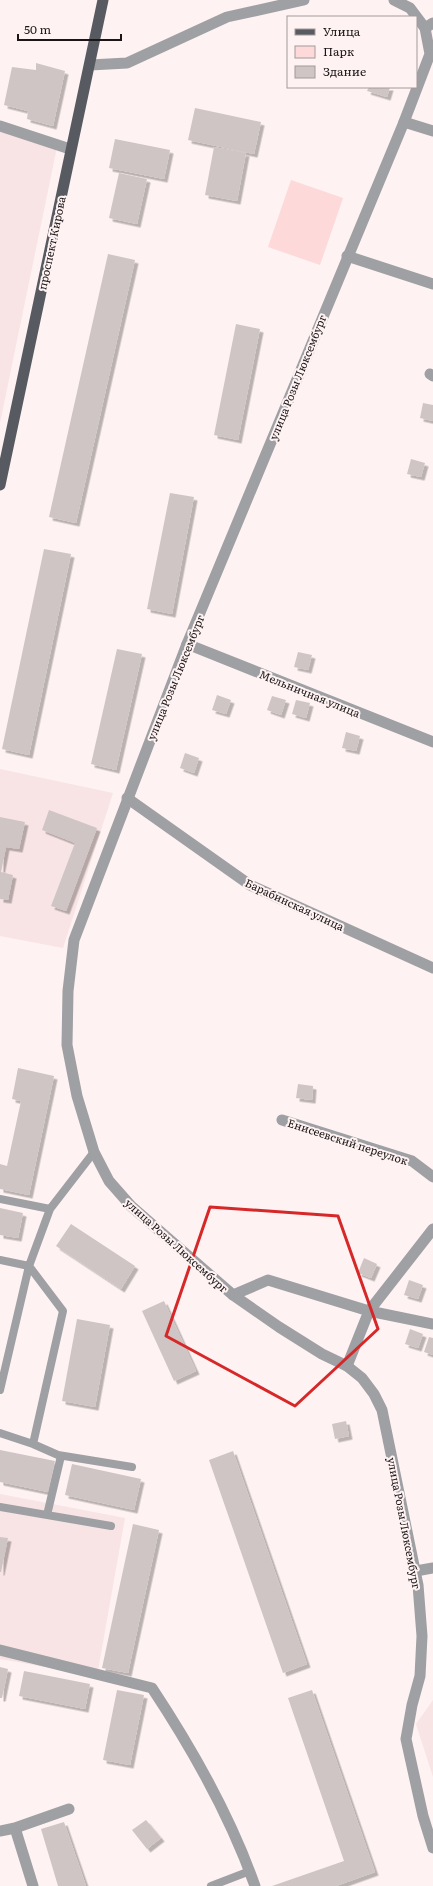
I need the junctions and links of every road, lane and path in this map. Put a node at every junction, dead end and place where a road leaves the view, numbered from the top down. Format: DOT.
graph roads {
  1 [pos="103,0"];
  2 [pos="304,0"];
  3 [pos="394,0"];
  4 [pos="429,25"];
  5 [pos="90,65"];
  6 [pos="404,122"];
  7 [pos="0,126"];
  8 [pos="433,131"];
  9 [pos="70,149"];
  10 [pos="347,256"];
  11 [pos="433,284"];
  12 [pos="0,485"];
  13 [pos="187,644"];
  14 [pos="433,742"];
  15 [pos="127,798"];
  16 [pos="433,968"];
  17 [pos="282,1120"];
  18 [pos="94,1152"];
  19 [pos="433,1177"];
  20 [pos="0,1199"];
  21 [pos="50,1209"];
  22 [pos="433,1229"];
  23 [pos="0,1260"];
  24 [pos="29,1266"];
  25 [pos="233,1295"];
  26 [pos="369,1311"];
  27 [pos="433,1324"];
  28 [pos="347,1366"];
  29 [pos="0,1389"];
  30 [pos="0,1433"];
  31 [pos="33,1444"];
  32 [pos="61,1456"];
  33 [pos="132,1468"];
  34 [pos="0,1507"];
  35 [pos="47,1515"];
  36 [pos="111,1526"];
  37 [pos="433,1568"];
  38 [pos="416,1572"];
  39 [pos="0,1650"];
  40 [pos="69,1809"];
  41 [pos="15,1828"];
  42 [pos="0,1831"];
  43 [pos="433,1848"];
  44 [pos="250,1871"];
  45 [pos="33,1886"];
  46 [pos="211,1886"];
  47 [pos="255,1886"];
  1 -- 5 [label="main road, проспект Кирова"];
  2 -- 5 [label="street"];
  3 -- 4 [label="street, улица Розы Люксембург"];
  4 -- 6 [label="street, улица Розы Люксембург"];
  5 -- 9 [label="main road, проспект Кирова"];
  6 -- 8 [label="street"];
  6 -- 10 [label="street, улица Розы Люксембург"];
  7 -- 9 [label="street"];
  9 -- 12 [label="main road, проспект Кирова"];
  10 -- 11 [label="street"];
  10 -- 13 [label="street, улица Розы Люксембург"];
  13 -- 14 [label="street, Мельничная улица"];
  13 -- 15 [label="street, улица Розы Люксембург"];
  15 -- 16 [label="street, Барабинская улица"];
  15 -- 18 [label="street, улица Розы Люксембург"];
  17 -- 19 [label="street, Енисеевский переулок"];
  18 -- 21 [label="lane"];
  18 -- 25 [label="street, улица Розы Люксембург"];
  20 -- 21 [label="lane"];
  21 -- 24 [label="lane"];
  22 -- 26 [label="street"];
  23 -- 24 [label="lane"];
  24 -- 29 [label="lane"];
  24 -- 31 [label="lane"];
  25 -- 26 [label="street, улица Розы Люксембург"];
  25 -- 28 [label="street, улица Розы Люксембург"];
  26 -- 27 [label="street, улица Розы Люксембург"];
  26 -- 28 [label="street"];
  28 -- 38 [label="street, улица Розы Люксембург"];
  30 -- 31 [label="lane"];
  31 -- 32 [label="lane"];
  32 -- 33 [label="lane"];
  32 -- 35 [label="lane"];
  34 -- 35 [label="lane"];
  35 -- 36 [label="lane"];
  37 -- 38 [label="street"];
  38 -- 43 [label="street, улица Розы Люксембург"];
  39 -- 44 [label="street"];
  40 -- 41 [label="street"];
  41 -- 42 [label="street"];
  41 -- 45 [label="street"];
  44 -- 46 [label="lane"];
  44 -- 47 [label="street"];
}
